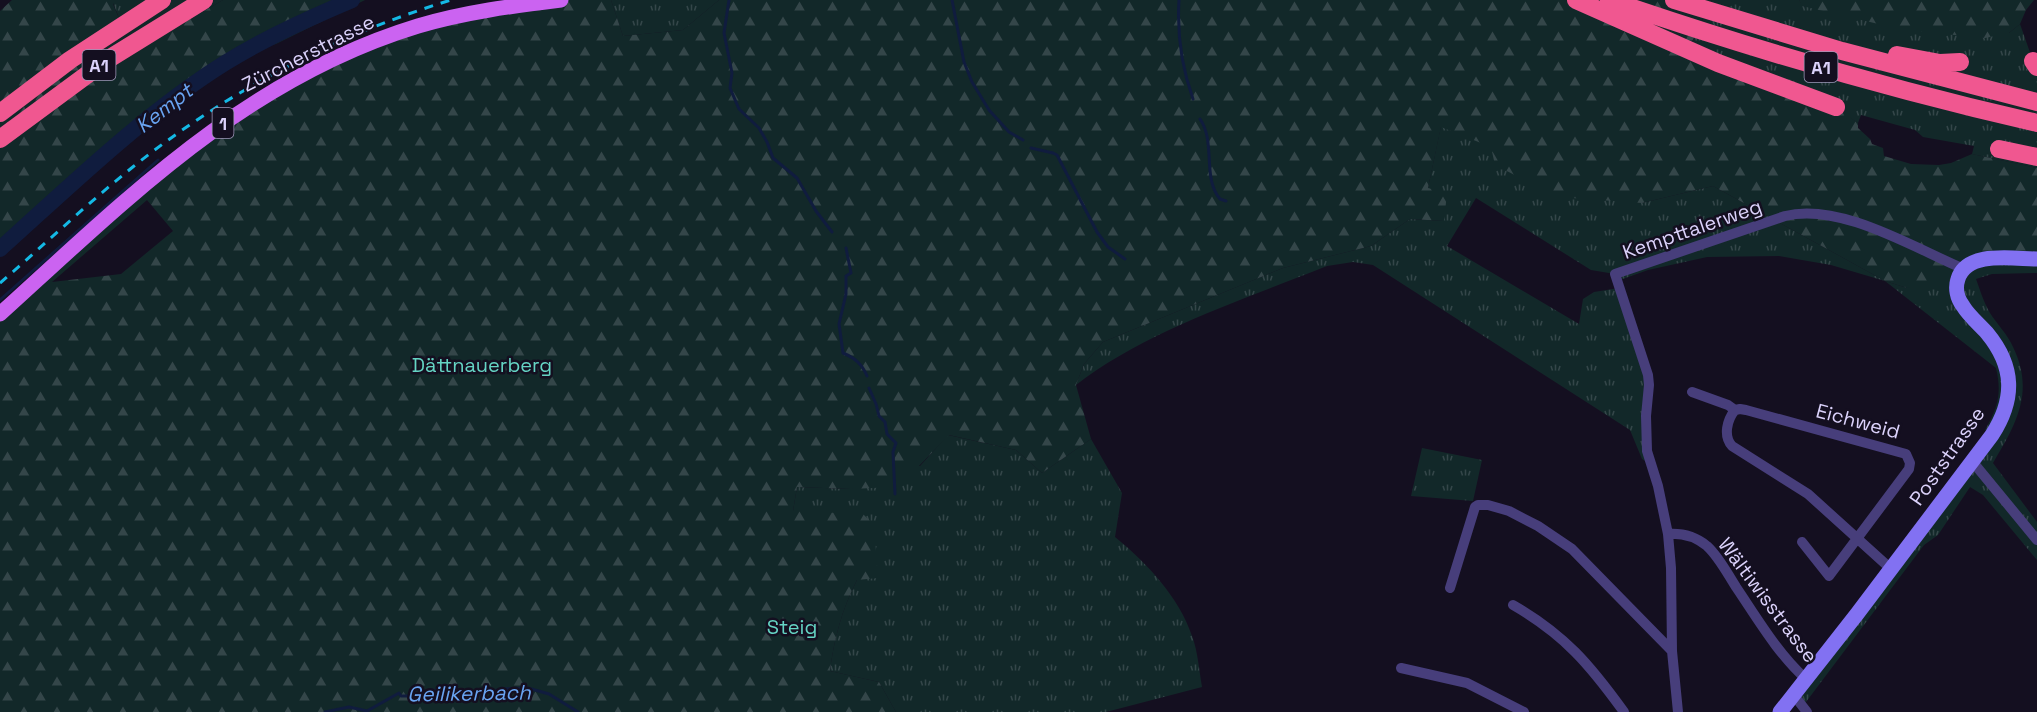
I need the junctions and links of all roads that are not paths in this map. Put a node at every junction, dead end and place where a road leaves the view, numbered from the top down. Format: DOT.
graph roads {
  1 [pos="162,0"];
  2 [pos="204,0"];
  3 [pos="561,0"];
  4 [pos="1576,0"];
  5 [pos="1609,0"];
  6 [pos="1674,0"];
  7 [pos="1842,51"];
  8 [pos="1960,62"];
  9 [pos="2037,102"];
  10 [pos="1836,107"];
  11 [pos="0,112"];
  12 [pos="2037,123"];
  13 [pos="0,139"];
  14 [pos="1999,149"];
  15 [pos="2037,157"];
  16 [pos="2037,259"];
  17 [pos="1964,269"];
  18 [pos="0,314"];
  19 [pos="1692,392"];
  20 [pos="1735,410"];
  21 [pos="1972,461"];
  22 [pos="1668,534"];
  23 [pos="1857,539"];
  24 [pos="2037,540"];
  25 [pos="1802,542"];
  26 [pos="1891,569"];
  27 [pos="1450,588"];
  28 [pos="1514,605"];
  29 [pos="1672,651"];
  30 [pos="1401,668"];
  31 [pos="1806,679"];
  32 [pos="1793,694"];
  33 [pos="1524,712"];
  34 [pos="1624,712"];
  35 [pos="1678,712"];
  36 [pos="1780,712"];
  37 [pos="1807,712"];
  1 -- 11 [label="highway, A1"];
  2 -- 13 [label="highway, A1"];
  3 -- 18 [label="main road, Zürcherstrasse / 1"];
  4 -- 10 [label="highway"];
  5 -- 12 [label="highway, A1"];
  6 -- 7 [label="highway, A1"];
  7 -- 8 [label="highway, A1"];
  7 -- 9 [label="highway, A1"];
  14 -- 15 [label="highway"];
  16 -- 17 [label="street"];
  17 -- 21 [label="street, Poststrasse"];
  17 -- 22 [label="street, Kempttalerweg"];
  19 -- 20 [label="street, Eichweid"];
  20 -- 23 [label="street"];
  20 -- 23 [label="street, Eichweid"];
  21 -- 24 [label="street"];
  21 -- 26 [label="street, Poststrasse"];
  22 -- 29 [label="street, Kempttalerweg"];
  22 -- 31 [label="street, Wältiwisstrasse"];
  23 -- 25 [label="street, Eichweid"];
  23 -- 26 [label="street"];
  26 -- 31 [label="street, Poststrasse"];
  27 -- 29 [label="street"];
  28 -- 34 [label="street"];
  29 -- 35 [label="street, Kempttalerweg"];
  30 -- 33 [label="street"];
  31 -- 32 [label="street, Poststrasse"];
  32 -- 36 [label="street, Poststrasse"];
  32 -- 37 [label="street"];
}
